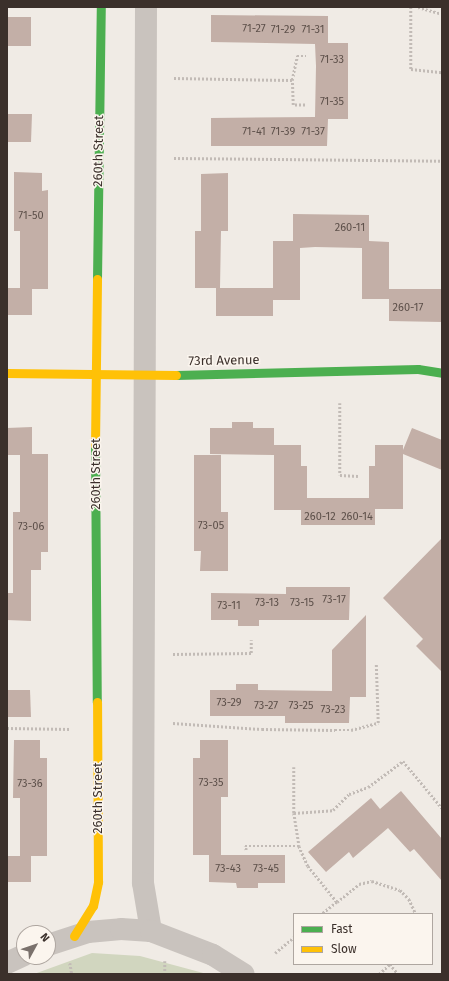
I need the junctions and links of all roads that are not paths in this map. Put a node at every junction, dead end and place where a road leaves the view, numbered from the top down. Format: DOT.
graph roads {
  1 [pos="101,7"];
  2 [pos="146,7"];
  3 [pos="7,372"];
  4 [pos="442,373"];
  5 [pos="95,374"];
  6 [pos="147,376"];
  7 [pos="151,932"];
  8 [pos="74,936"];
  9 [pos="56,942"];
  10 [pos="243,974"];
  1 -- 5 [label="street, 260th Street"];
  2 -- 6 [label="street"];
  3 -- 5 [label="street, 73rd Avenue"];
  4 -- 6 [label="street, 73rd Avenue"];
  5 -- 6 [label="street, 73rd Avenue"];
  5 -- 8 [label="street, 260th Street"];
  6 -- 7 [label="street"];
  7 -- 8 [label="street"];
  7 -- 10 [label="street"];
  8 -- 9 [label="street"];
}
